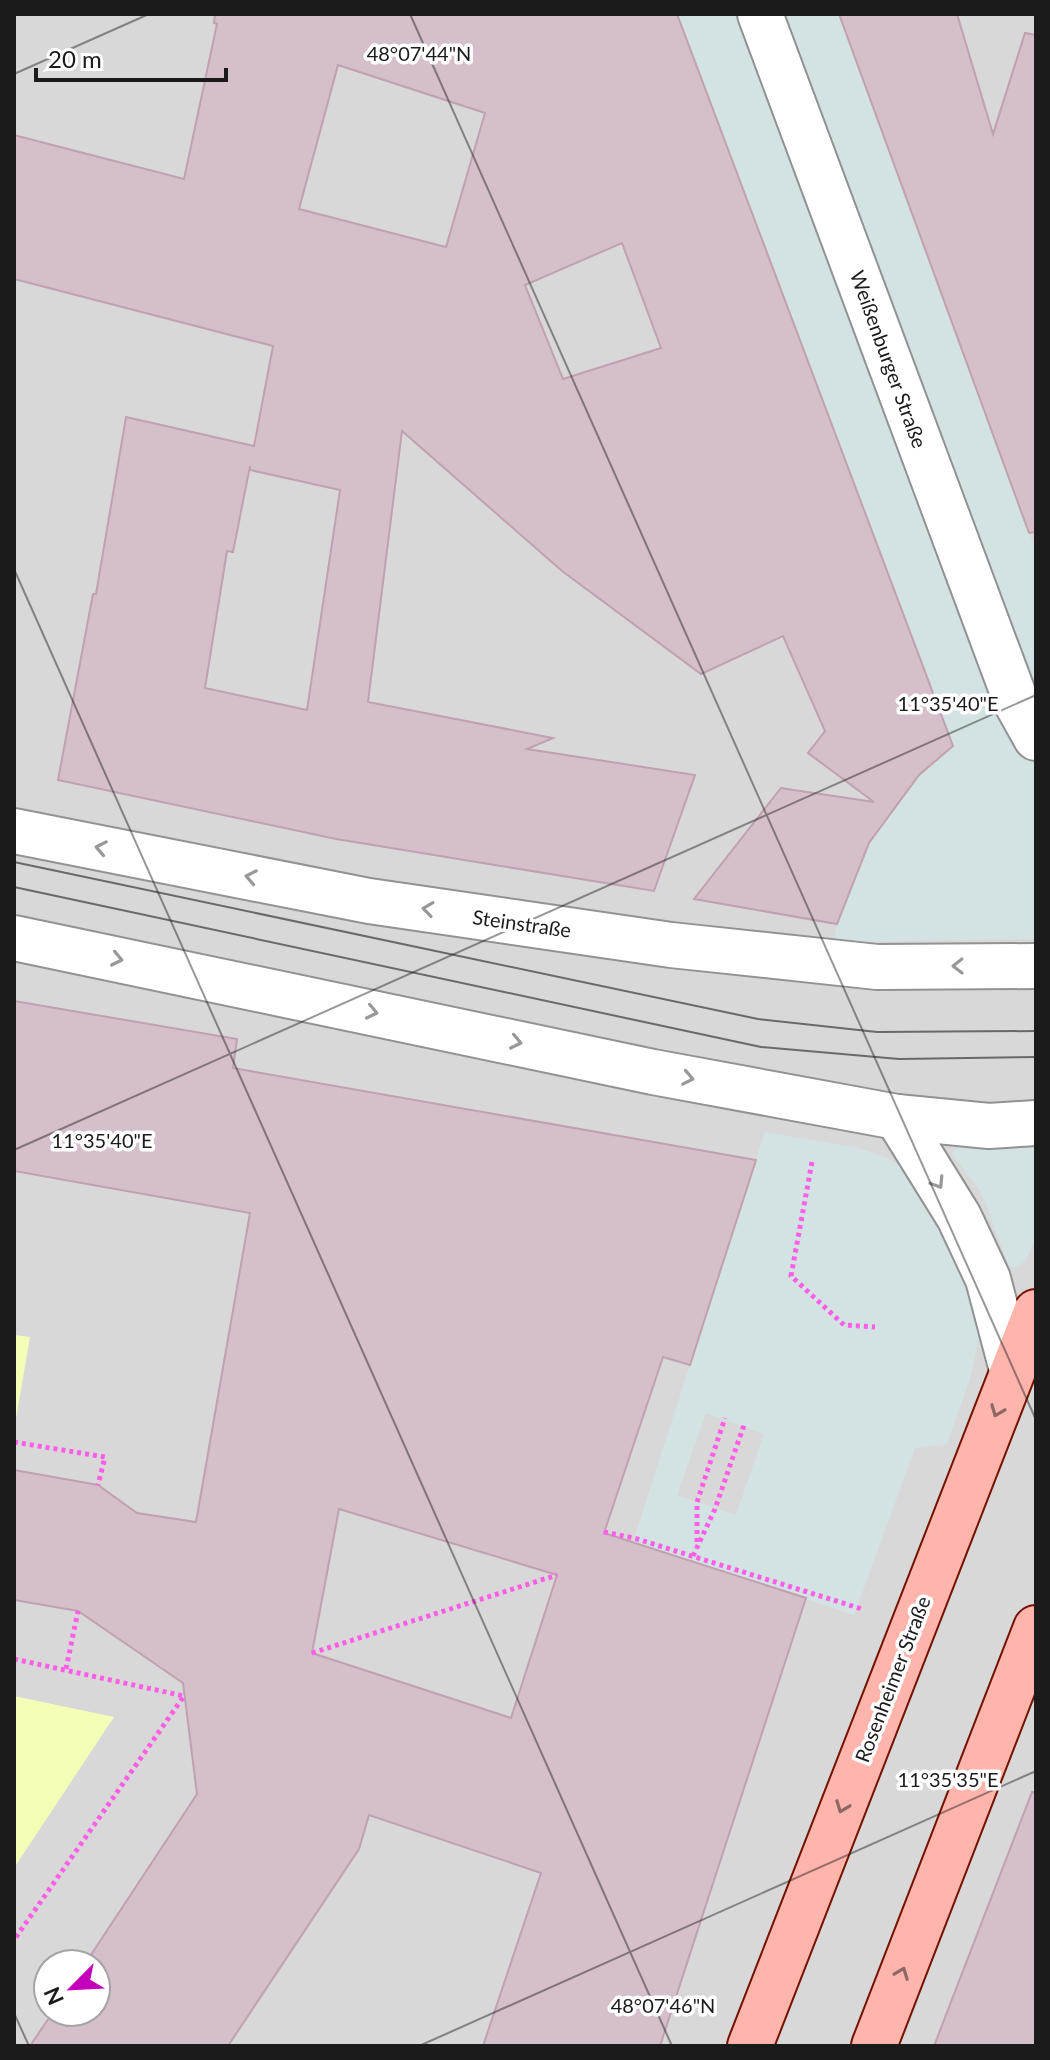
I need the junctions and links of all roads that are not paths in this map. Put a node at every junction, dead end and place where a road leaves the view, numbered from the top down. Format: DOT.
graph roads {
  1 [pos="760,14"];
  2 [pos="1026,721"];
  3 [pos="14,831"];
  4 [pos="14,938"];
  5 [pos="1036,966"];
  6 [pos="897,1117"];
  7 [pos="1036,1123"];
  8 [pos="1036,1312"];
  9 [pos="1012,1370"];
  10 [pos="1036,1628"];
  11 [pos="750,2046"];
  12 [pos="874,2046"];
  1 -- 2 [label="street, Weißenburger Straße"];
  5 -- 3 [label="street, Steinstraße, one-way"];
  4 -- 6 [label="street, one-way"];
  6 -- 7 [label="street"];
  6 -- 9 [label="street, one-way"];
  8 -- 9 [label="main road, Rosenheimer Straße"];
  9 -- 11 [label="main road, Rosenheimer Straße, one-way"];
  12 -- 10 [label="main road, one-way"];
}
